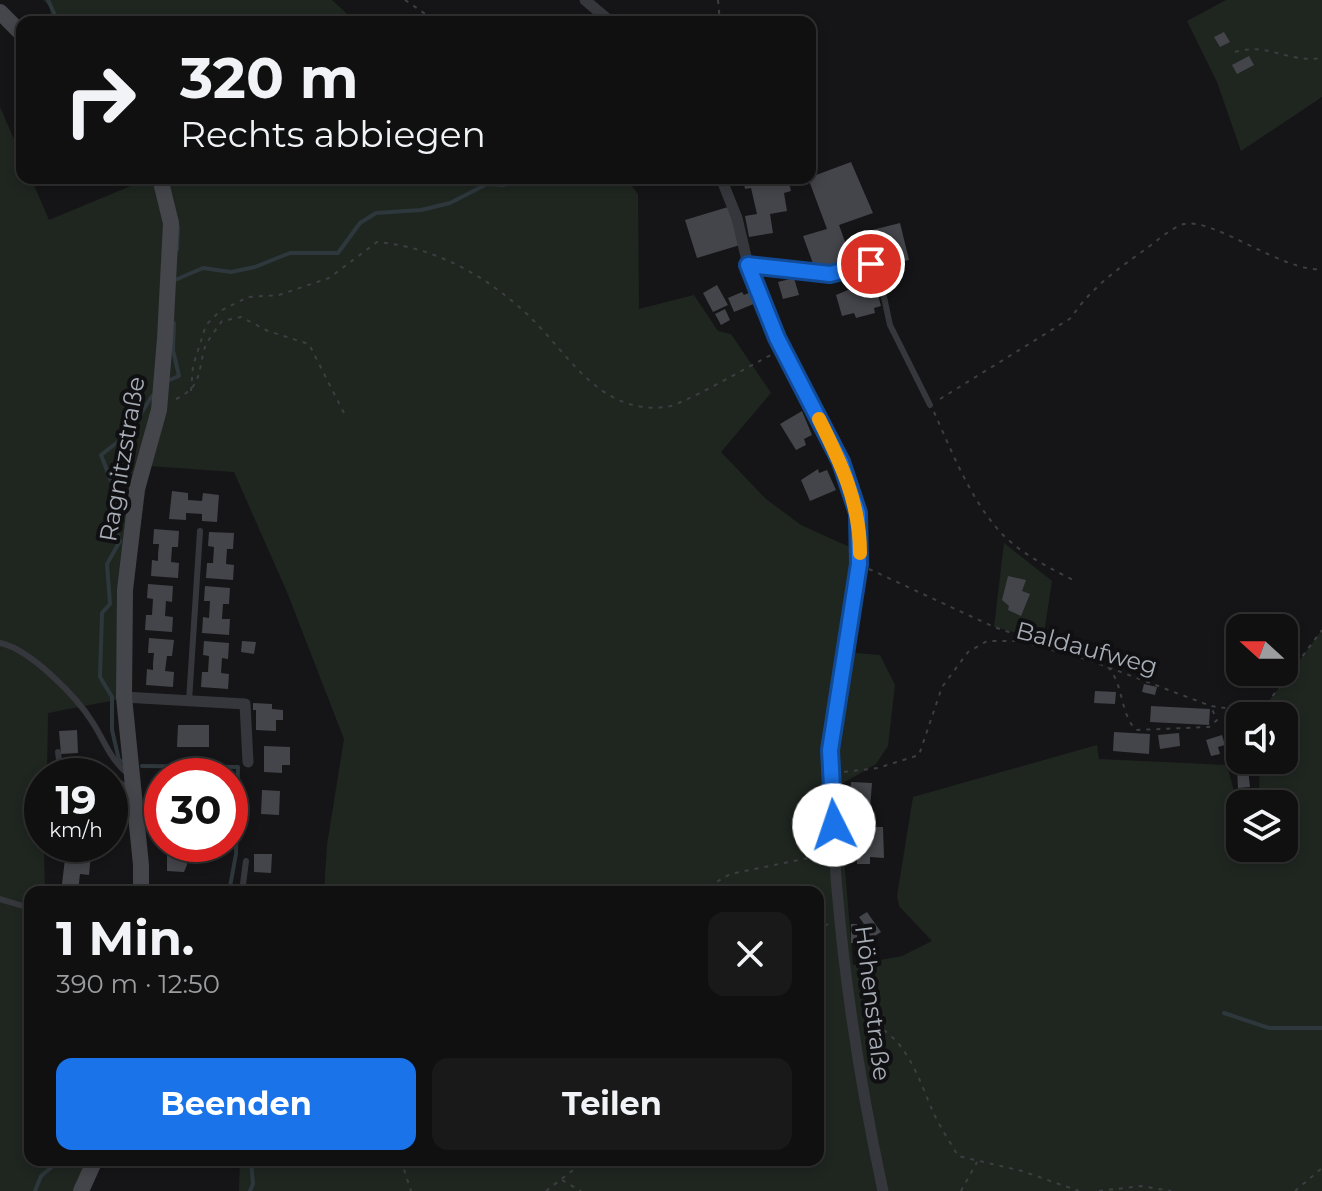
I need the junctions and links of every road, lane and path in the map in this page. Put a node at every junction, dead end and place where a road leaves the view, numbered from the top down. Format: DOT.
graph roads {
  1 [pos="405,0"];
  2 [pos="585,0"];
  3 [pos="0,12"];
  4 [pos="428,16"];
  5 [pos="604,16"];
  6 [pos="16,28"];
  7 [pos="1235,52"];
  8 [pos="1322,58"];
  9 [pos="161,184"];
  10 [pos="723,184"];
  11 [pos="748,265"];
  12 [pos="1322,269"];
  13 [pos="783,349"];
  14 [pos="930,405"];
  15 [pos="346,417"];
  16 [pos="200,531"];
  17 [pos="859,564"];
  18 [pos="1077,582"];
  19 [pos="1322,630"];
  20 [pos="0,643"];
  21 [pos="1089,660"];
  22 [pos="1108,666"];
  23 [pos="124,697"];
  24 [pos="189,701"];
  25 [pos="1211,706"];
  26 [pos="58,752"];
  27 [pos="59,758"];
  28 [pos="248,758"];
  29 [pos="831,774"];
  30 [pos="128,782"];
  31 [pos="128,784"];
  32 [pos="133,784"];
  33 [pos="836,851"];
  34 [pos="246,862"];
  35 [pos="141,886"];
  36 [pos="243,886"];
  37 [pos="710,886"];
  38 [pos="0,899"];
  39 [pos="24,906"];
  40 [pos="854,1018"];
  41 [pos="978,1161"];
  42 [pos="92,1166"];
  43 [pos="403,1166"];
  44 [pos="578,1166"];
  45 [pos="1322,1168"];
  46 [pos="561,1179"];
  47 [pos="81,1191"];
  48 [pos="411,1191"];
  49 [pos="546,1191"];
  50 [pos="581,1191"];
  51 [pos="883,1191"];
  52 [pos="961,1191"];
  53 [pos="1079,1191"];
  54 [pos="1099,1191"];
  55 [pos="1171,1191"];
  56 [pos="1295,1191"];
  1 -- 4 [label="path"];
  2 -- 5 [label="street"];
  3 -- 6 [label="main road"];
  7 -- 8 [label="path"];
  9 -- 23 [label="main road, Ragnitzstraße"];
  10 -- 11 [label="street, Höhenstraße"];
  11 -- 13 [label="street, Höhenstraße"];
  11 -- 14 [label="lane"];
  12 -- 14 [label="path"];
  13 -- 15 [label="path"];
  13 -- 17 [label="street, Höhenstraße"];
  14 -- 18 [label="path"];
  16 -- 24 [label="lane"];
  17 -- 21 [label="path"];
  17 -- 29 [label="street, Höhenstraße"];
  19 -- 25 [label="path, Baldaufweg"];
  20 -- 32 [label="lane"];
  21 -- 22 [label="path, Baldaufweg"];
  21 -- 29 [label="path, Baldaufweg"];
  22 -- 25 [label="path, Baldaufweg"];
  22 -- 25 [label="path"];
  23 -- 24 [label="street"];
  23 -- 32 [label="main road, Ragnitzstraße"];
  24 -- 28 [label="street"];
  26 -- 27 [label="lane"];
  29 -- 33 [label="street, Höhenstraße"];
  30 -- 32 [label="lane"];
  31 -- 32 [label="lane"];
  32 -- 35 [label="main road, Ragnitzstraße"];
  33 -- 37 [label="path"];
  33 -- 40 [label="street, Höhenstraße"];
  34 -- 36 [label="lane"];
  38 -- 39 [label="lane"];
  40 -- 41 [label="path"];
  40 -- 51 [label="street, Höhenstraße"];
  41 -- 52 [label="path"];
  41 -- 53 [label="path"];
  42 -- 47 [label="main road"];
  43 -- 48 [label="path"];
  44 -- 46 [label="path"];
  45 -- 56 [label="path"];
  46 -- 49 [label="path"];
  46 -- 50 [label="path"];
  54 -- 55 [label="path"];
}
